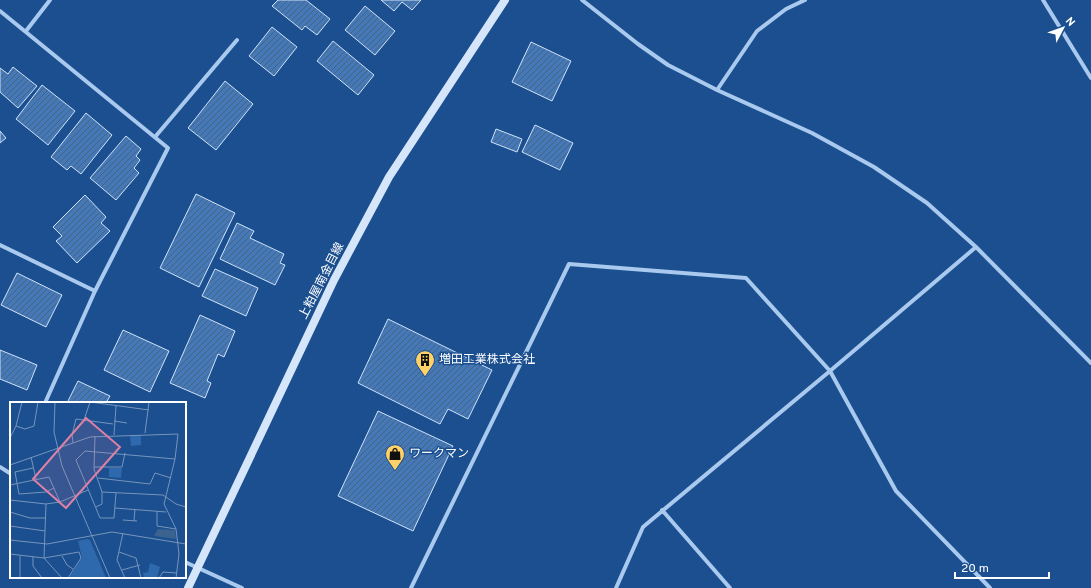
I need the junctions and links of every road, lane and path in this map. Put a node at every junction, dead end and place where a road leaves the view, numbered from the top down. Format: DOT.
graph roads {
  1 [pos="50,0"];
  2 [pos="505,0"];
  3 [pos="582,0"];
  4 [pos="805,0"];
  5 [pos="1043,0"];
  6 [pos="0,11"];
  7 [pos="26,31"];
  8 [pos="236,40"];
  9 [pos="1091,78"];
  10 [pos="717,90"];
  11 [pos="155,138"];
  12 [pos="0,245"];
  13 [pos="976,247"];
  14 [pos="96,291"];
  15 [pos="1091,363"];
  16 [pos="830,371"];
  17 [pos="46,402"];
  18 [pos="0,467"];
  19 [pos="10,473"];
  20 [pos="662,510"];
  21 [pos="186,562"];
  22 [pos="198,567"];
  23 [pos="188,588"];
  24 [pos="242,588"];
  25 [pos="411,588"];
  26 [pos="616,588"];
  27 [pos="730,588"];
  28 [pos="990,588"];
  1 -- 7 [label="street"];
  2 -- 22 [label="main road, 上粕屋南金目線"];
  3 -- 10 [label="street"];
  4 -- 10 [label="street"];
  5 -- 9 [label="street"];
  6 -- 7 [label="street"];
  7 -- 11 [label="street"];
  8 -- 11 [label="street"];
  10 -- 13 [label="street"];
  11 -- 14 [label="street"];
  12 -- 14 [label="street"];
  13 -- 15 [label="street"];
  13 -- 16 [label="street"];
  14 -- 17 [label="street"];
  16 -- 20 [label="street"];
  16 -- 25 [label="street"];
  16 -- 28 [label="street"];
  18 -- 19 [label="street"];
  20 -- 26 [label="street"];
  20 -- 27 [label="street"];
  21 -- 22 [label="street"];
  22 -- 23 [label="main road, 上粕屋南金目線"];
  22 -- 24 [label="street"];
}
